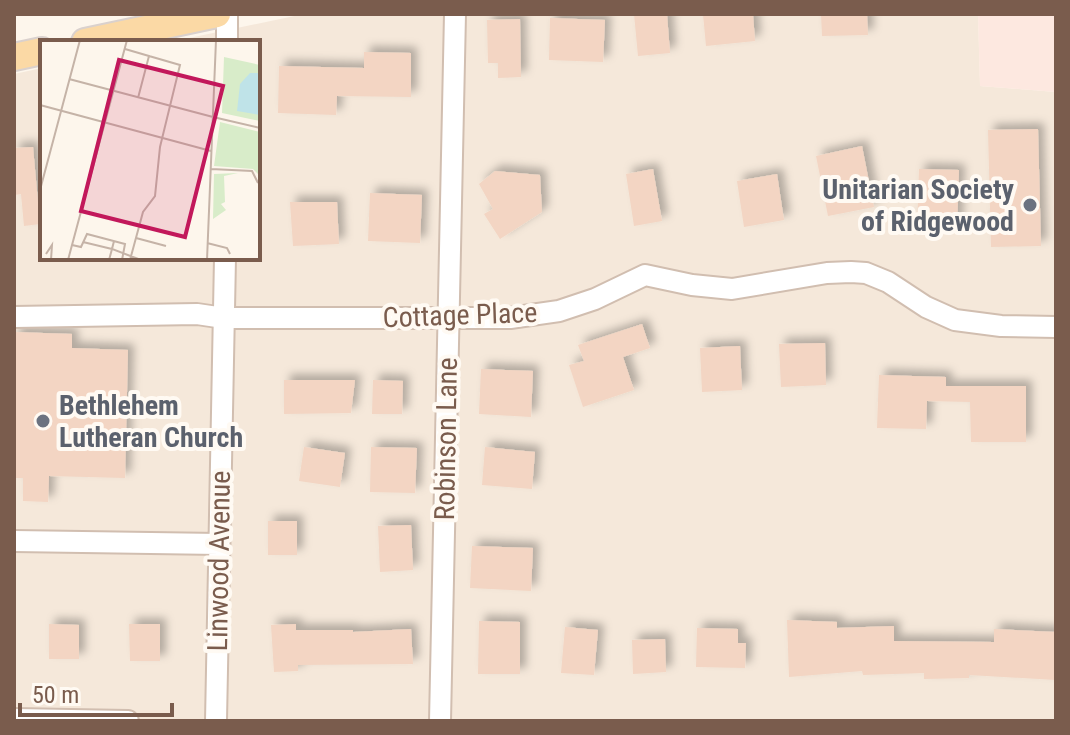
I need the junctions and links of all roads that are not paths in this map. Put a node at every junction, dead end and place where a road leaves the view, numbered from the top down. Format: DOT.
graph roads {
  1 [pos="217,14"];
  2 [pos="227,14"];
  3 [pos="455,14"];
  4 [pos="94,40"];
  5 [pos="227,40"];
  6 [pos="40,51"];
  7 [pos="14,57"];
  8 [pos="225,260"];
  9 [pos="14,317"];
  10 [pos="224,318"];
  11 [pos="448,318"];
  12 [pos="1056,327"];
  13 [pos="14,541"];
  14 [pos="219,544"];
  15 [pos="14,719"];
  16 [pos="128,721"];
  17 [pos="216,721"];
  18 [pos="440,721"];
  1 -- 4 [label="main road"];
  2 -- 5 [label="street"];
  3 -- 11 [label="street, Robinson Lane"];
  6 -- 7 [label="main road"];
  8 -- 10 [label="street, Linwood Avenue"];
  9 -- 10 [label="street, Cottage Place"];
  10 -- 11 [label="street, Cottage Place"];
  10 -- 14 [label="street, Linwood Avenue"];
  11 -- 12 [label="street, Cottage Place"];
  11 -- 18 [label="street, Robinson Lane"];
  13 -- 14 [label="street"];
  14 -- 17 [label="street, Linwood Avenue"];
  15 -- 16 [label="street"];
}
